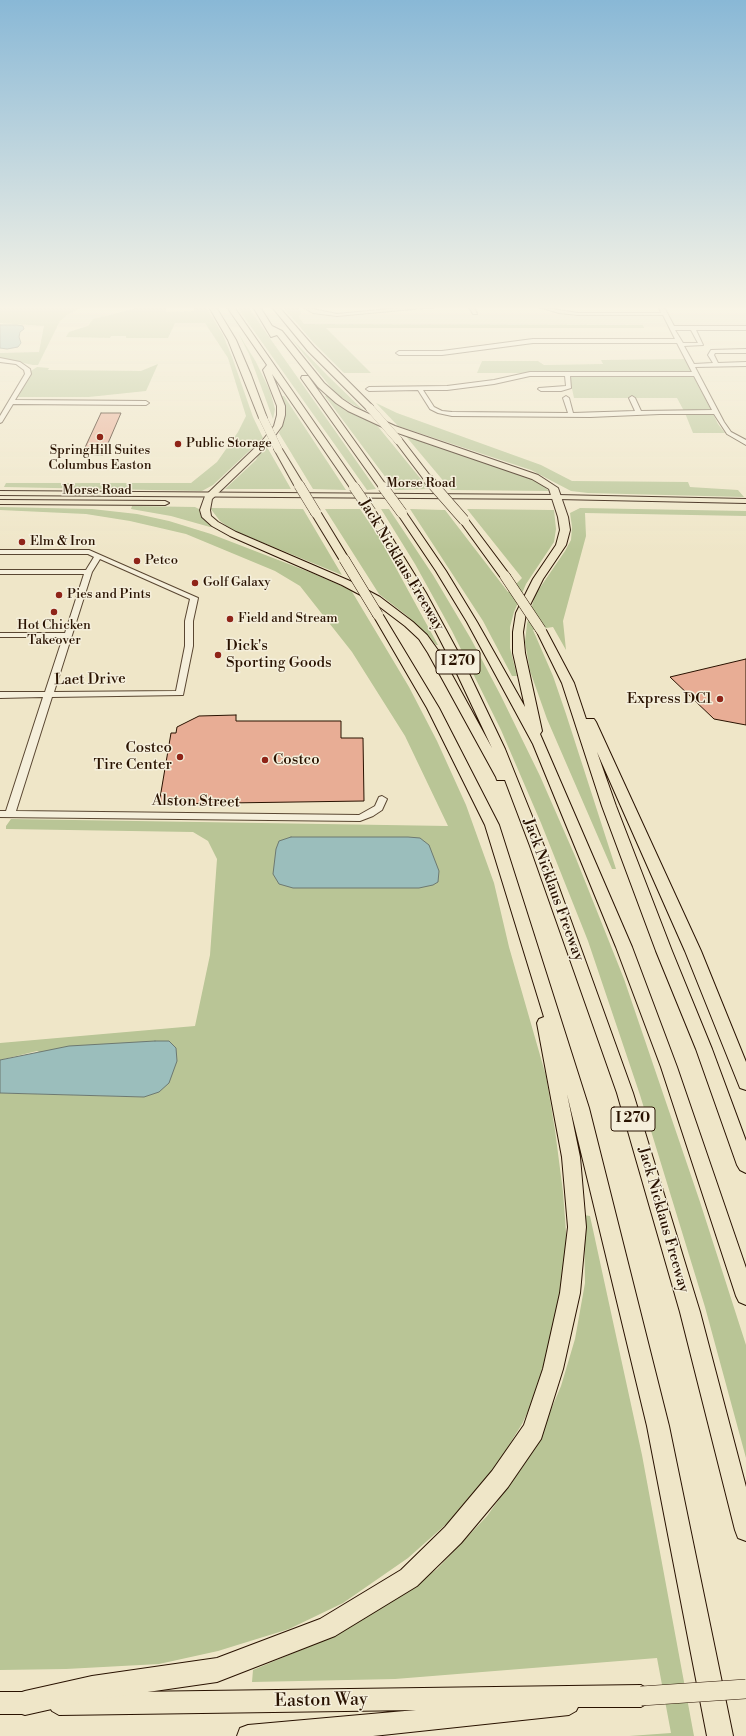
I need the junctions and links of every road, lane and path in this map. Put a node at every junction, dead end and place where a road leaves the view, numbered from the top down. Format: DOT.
graph roads {
  1 [pos="21,388"];
  2 [pos="253,388"];
  3 [pos="274,388"];
  4 [pos="285,388"];
  5 [pos="311,388"];
  6 [pos="324,388"];
  7 [pos="350,388"];
  8 [pos="430,388"];
  9 [pos="565,388"];
  10 [pos="704,388"];
  11 [pos="369,389"];
  12 [pos="420,389"];
  13 [pos="541,389"];
  14 [pos="566,398"];
  15 [pos="632,398"];
  16 [pos="12,402"];
  17 [pos="146,403"];
  18 [pos="715,412"];
  19 [pos="639,413"];
  20 [pos="571,415"];
  21 [pos="0,421"];
  22 [pos="746,443"];
  23 [pos="0,493"];
  24 [pos="209,499"];
  25 [pos="558,501"];
  26 [pos="746,501"];
  27 [pos="0,502"];
  28 [pos="746,507"];
  29 [pos="0,552"];
  30 [pos="99,556"];
  31 [pos="0,572"];
  32 [pos="88,572"];
  33 [pos="68,634"];
  34 [pos="0,635"];
  35 [pos="568,683"];
  36 [pos="49,694"];
  37 [pos="0,695"];
  38 [pos="539,744"];
  39 [pos="382,799"];
  40 [pos="5,814"];
  41 [pos="527,820"];
  42 [pos="533,958"];
  43 [pos="746,1083"];
  44 [pos="746,1165"];
  45 [pos="746,1296"];
  46 [pos="746,1530"];
  47 [pos="746,1689"];
  48 [pos="641,1696"];
  49 [pos="0,1703"];
  50 [pos="25,1703"];
  51 [pos="248,1736"];
  52 [pos="720,1736"];
  1 -- 16 [label="street"];
  2 -- 42 [label="highway, bridge"];
  3 -- 24 [label="highway"];
  4 -- 41 [label="highway, Jack Nicklaus Freeway / I 270, bridge"];
  5 -- 38 [label="highway, Jack Nicklaus Freeway / I 270, bridge"];
  6 -- 25 [label="highway"];
  7 -- 35 [label="highway, bridge"];
  8 -- 12 [label="street"];
  9 -- 13 [label="street"];
  10 -- 18 [label="street"];
  11 -- 12 [label="street"];
  12 -- 20 [label="street"];
  14 -- 20 [label="street"];
  15 -- 19 [label="street"];
  16 -- 17 [label="street"];
  16 -- 21 [label="street"];
  18 -- 19 [label="street"];
  18 -- 22 [label="street"];
  19 -- 20 [label="street"];
  23 -- 24 [label="main road, Morse Road"];
  24 -- 25 [label="main road, Morse Road"];
  24 -- 27 [label="main road, Morse Road"];
  24 -- 41 [label="highway"];
  25 -- 26 [label="main road, Morse Road"];
  25 -- 28 [label="main road, Morse Road"];
  25 -- 38 [label="highway"];
  29 -- 30 [label="street"];
  30 -- 32 [label="street"];
  30 -- 36 [label="street, Laet Drive"];
  31 -- 32 [label="street"];
  32 -- 33 [label="street"];
  33 -- 34 [label="street"];
  33 -- 36 [label="street"];
  35 -- 43 [label="highway"];
  35 -- 44 [label="highway"];
  36 -- 37 [label="street, Laet Drive"];
  36 -- 40 [label="street"];
  38 -- 45 [label="highway, Jack Nicklaus Freeway / I 270"];
  39 -- 40 [label="street, Alston Street"];
  41 -- 46 [label="highway, Jack Nicklaus Freeway / I 270"];
  42 -- 50 [label="highway"];
  42 -- 52 [label="highway"];
  47 -- 48 [label="main road, Easton Way, bridge"];
  48 -- 50 [label="main road, Easton Way"];
  48 -- 51 [label="main road, Easton Way"];
  49 -- 50 [label="main road, Easton Way"];
}
